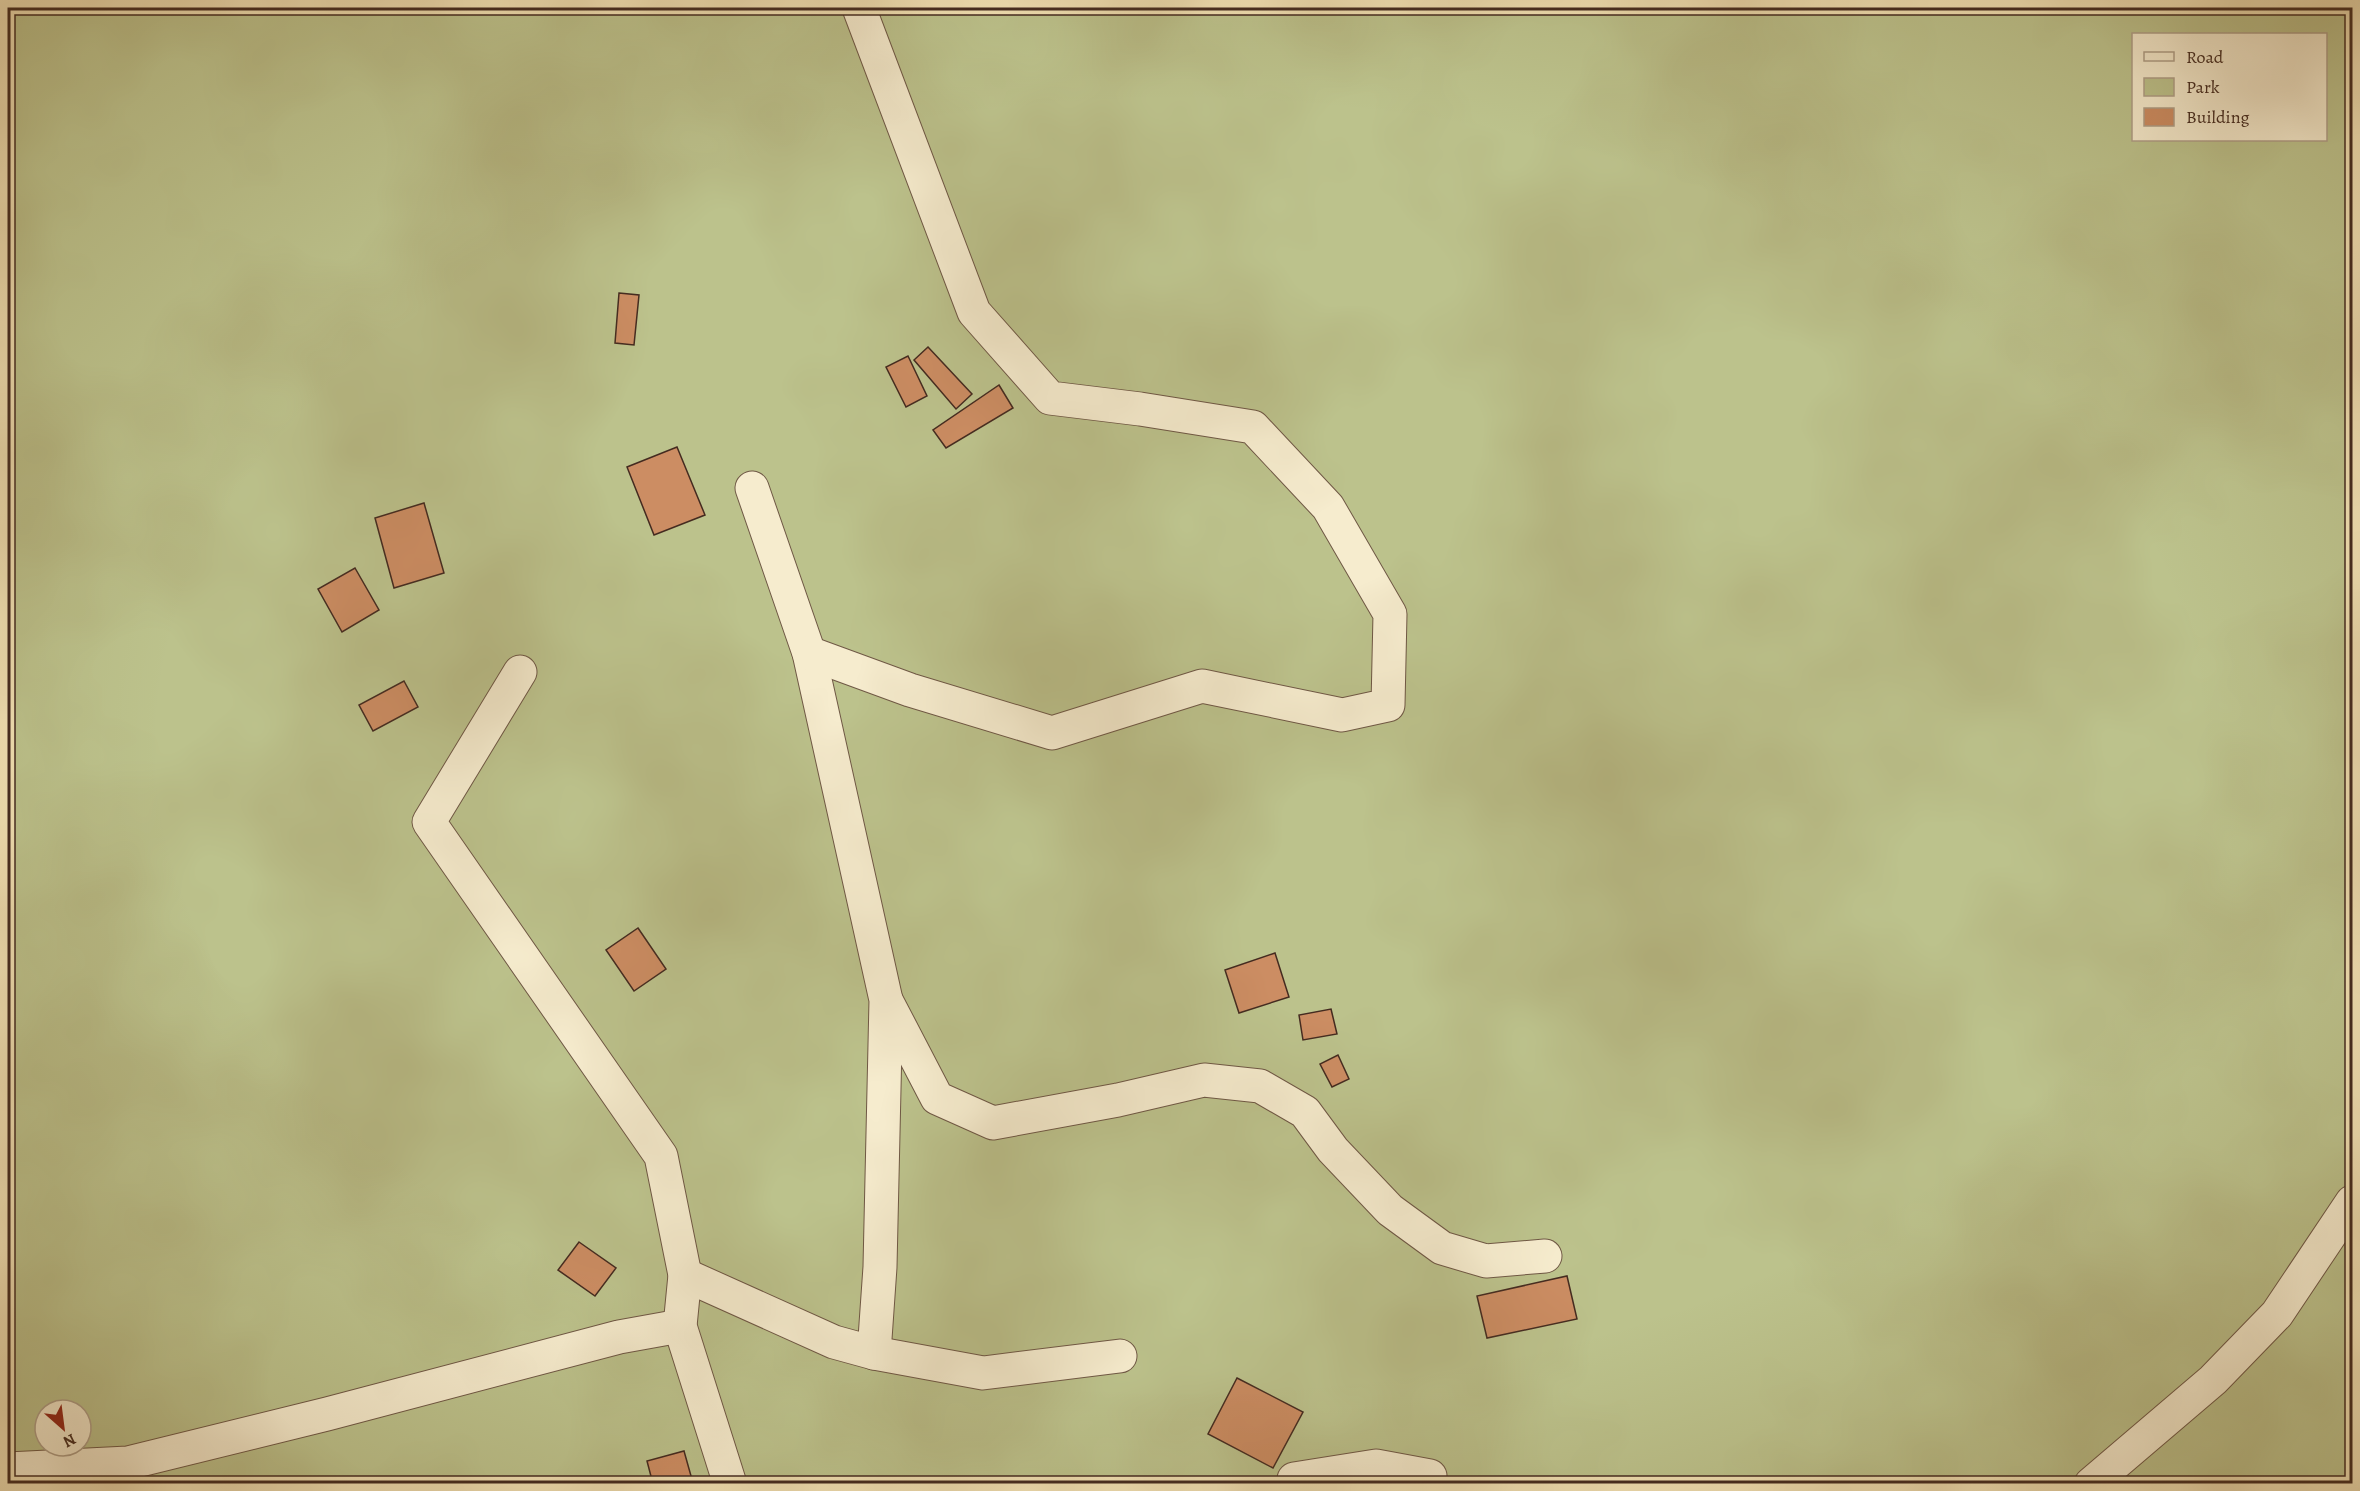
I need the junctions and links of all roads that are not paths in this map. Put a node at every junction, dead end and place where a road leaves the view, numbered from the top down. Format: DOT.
graph roads {
  1 [pos="860,8"];
  2 [pos="752,488"];
  3 [pos="809,653"];
  4 [pos="520,672"];
  5 [pos="886,1000"];
  6 [pos="2352,1202"];
  7 [pos="1545,1256"];
  8 [pos="685,1275"];
  9 [pos="680,1326"];
  10 [pos="874,1353"];
  11 [pos="1120,1356"];
  12 [pos="8,1469"];
  13 [pos="1430,1476"];
  14 [pos="730,1484"];
  15 [pos="1296,1484"];
  16 [pos="2091,1484"];
  1 -- 3 [label="street"];
  2 -- 3 [label="street"];
  3 -- 5 [label="street"];
  4 -- 8 [label="street"];
  5 -- 7 [label="street"];
  5 -- 10 [label="street"];
  6 -- 16 [label="street"];
  8 -- 9 [label="street"];
  8 -- 10 [label="street"];
  9 -- 12 [label="street"];
  9 -- 14 [label="street"];
  10 -- 11 [label="street"];
  13 -- 15 [label="street"];
}
